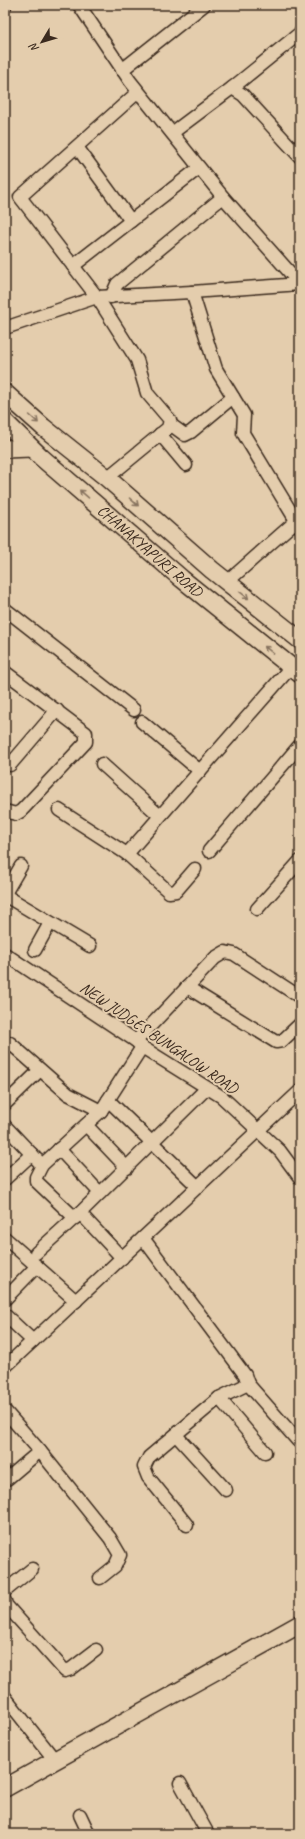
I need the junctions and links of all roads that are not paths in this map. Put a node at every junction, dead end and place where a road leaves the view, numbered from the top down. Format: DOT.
graph roads {
  1 [pos="79,5"];
  2 [pos="204,5"];
  3 [pos="300,33"];
  4 [pos="122,70"];
  5 [pos="232,88"];
  6 [pos="138,92"];
  7 [pos="172,133"];
  8 [pos="77,147"];
  9 [pos="300,157"];
  10 [pos="199,168"];
  11 [pos="223,197"];
  12 [pos="131,221"];
  13 [pos="73,266"];
  14 [pos="300,284"];
  15 [pos="192,292"];
  16 [pos="97,297"];
  17 [pos="111,298"];
  18 [pos="5,328"];
  19 [pos="5,393"];
  20 [pos="232,397"];
  21 [pos="5,422"];
  22 [pos="170,424"];
  23 [pos="160,434"];
  24 [pos="31,448"];
  25 [pos="5,449"];
  26 [pos="186,465"];
  27 [pos="107,478"];
  28 [pos="298,524"];
  29 [pos="227,582"];
  30 [pos="5,608"];
  31 [pos="264,612"];
  32 [pos="248,632"];
  33 [pos="300,640"];
  34 [pos="295,670"];
  35 [pos="5,672"];
  36 [pos="57,710"];
  37 [pos="134,710"];
  38 [pos="142,722"];
  39 [pos="300,745"];
  40 [pos="102,764"];
  41 [pos="7,766"];
  42 [pos="200,771"];
  43 [pos="59,810"];
  44 [pos="5,811"];
  45 [pos="160,816"];
  46 [pos="209,851"];
  47 [pos="127,854"];
  48 [pos="300,861"];
  49 [pos="21,866"];
  50 [pos="195,869"];
  51 [pos="6,889"];
  52 [pos="257,909"];
  53 [pos="50,923"];
  54 [pos="90,946"];
  55 [pos="35,950"];
  56 [pos="5,954"];
  57 [pos="187,988"];
  58 [pos="300,997"];
  59 [pos="300,1024"];
  60 [pos="139,1044"];
  61 [pos="5,1049"];
  62 [pos="40,1070"];
  63 [pos="207,1088"];
  64 [pos="300,1091"];
  65 [pos="108,1100"];
  66 [pos="5,1104"];
  67 [pos="101,1112"];
  68 [pos="86,1125"];
  69 [pos="5,1126"];
  70 [pos="258,1131"];
  71 [pos="153,1142"];
  72 [pos="59,1149"];
  73 [pos="32,1154"];
  74 [pos="42,1165"];
  75 [pos="126,1168"];
  76 [pos="300,1178"];
  77 [pos="5,1179"];
  78 [pos="198,1187"];
  79 [pos="100,1193"];
  80 [pos="78,1216"];
  81 [pos="5,1238"];
  82 [pos="143,1238"];
  83 [pos="36,1253"];
  84 [pos="122,1258"];
  85 [pos="37,1266"];
  86 [pos="5,1299"];
  87 [pos="76,1301"];
  88 [pos="5,1315"];
  89 [pos="33,1342"];
  90 [pos="5,1367"];
  91 [pos="248,1384"];
  92 [pos="219,1398"];
  93 [pos="5,1411"];
  94 [pos="176,1435"];
  95 [pos="298,1441"];
  96 [pos="40,1451"];
  97 [pos="265,1452"];
  98 [pos="7,1480"];
  99 [pos="226,1490"];
  100 [pos="187,1525"];
  101 [pos="32,1569"];
  102 [pos="100,1578"];
  103 [pos="5,1590"];
  104 [pos="5,1604"];
  105 [pos="300,1624"];
  106 [pos="96,1650"];
  107 [pos="5,1696"];
  108 [pos="54,1759"];
  109 [pos="180,1783"];
  110 [pos="5,1788"];
  111 [pos="80,1815"];
  112 [pos="88,1834"];
  113 [pos="208,1834"];
  1 -- 4 [label="street"];
  2 -- 4 [label="street"];
  3 -- 5 [label="street"];
  4 -- 6 [label="street"];
  5 -- 7 [label="street"];
  5 -- 9 [label="street"];
  6 -- 7 [label="street"];
  6 -- 8 [label="street"];
  7 -- 10 [label="street"];
  8 -- 12 [label="street"];
  8 -- 13 [label="street"];
  10 -- 11 [label="street"];
  10 -- 12 [label="street"];
  11 -- 14 [label="street"];
  11 -- 17 [label="street"];
  12 -- 13 [label="street"];
  13 -- 16 [label="street"];
  14 -- 15 [label="street"];
  15 -- 17 [label="street"];
  15 -- 20 [label="street"];
  16 -- 17 [label="street"];
  16 -- 18 [label="street"];
  16 -- 22 [label="street"];
  19 -- 27 [label="street, one-way"];
  20 -- 22 [label="street"];
  20 -- 28 [label="street"];
  21 -- 24 [label="street, CHANAKYAPURI ROAD"];
  22 -- 23 [label="street"];
  23 -- 26 [label="street"];
  23 -- 27 [label="street"];
  24 -- 25 [label="street"];
  32 -- 24 [label="street, CHANAKYAPURI ROAD, one-way"];
  27 -- 29 [label="street, one-way"];
  28 -- 29 [label="street"];
  29 -- 31 [label="street, one-way"];
  30 -- 37 [label="street"];
  31 -- 32 [label="street"];
  31 -- 33 [label="street"];
  34 -- 32 [label="street, CHANAKYAPURI ROAD, one-way"];
  34 -- 42 [label="street"];
  35 -- 36 [label="street"];
  36 -- 41 [label="street"];
  36 -- 44 [label="street"];
  38 -- 42 [label="street"];
  39 -- 46 [label="street"];
  40 -- 45 [label="street"];
  42 -- 45 [label="street"];
  43 -- 47 [label="street"];
  45 -- 47 [label="street"];
  47 -- 50 [label="street"];
  48 -- 52 [label="street"];
  49 -- 51 [label="street"];
  51 -- 53 [label="street"];
  53 -- 54 [label="street"];
  53 -- 55 [label="street"];
  56 -- 60 [label="street, NEW JUDGES BUNGALOW ROAD"];
  57 -- 58 [label="street"];
  57 -- 59 [label="street"];
  57 -- 60 [label="street"];
  60 -- 63 [label="street, NEW JUDGES BUNGALOW ROAD"];
  60 -- 65 [label="street"];
  61 -- 62 [label="street"];
  62 -- 66 [label="street"];
  62 -- 67 [label="street"];
  63 -- 70 [label="street, NEW JUDGES BUNGALOW ROAD"];
  63 -- 71 [label="street"];
  64 -- 70 [label="street"];
  65 -- 67 [label="street"];
  65 -- 71 [label="street"];
  67 -- 68 [label="street"];
  68 -- 72 [label="street"];
  68 -- 75 [label="street"];
  69 -- 73 [label="street"];
  70 -- 76 [label="street, NEW JUDGES BUNGALOW ROAD"];
  70 -- 78 [label="street"];
  71 -- 75 [label="street"];
  71 -- 78 [label="street"];
  72 -- 74 [label="street"];
  72 -- 79 [label="street"];
  73 -- 74 [label="street"];
  73 -- 77 [label="street"];
  74 -- 80 [label="street"];
  75 -- 79 [label="street"];
  78 -- 82 [label="street"];
  79 -- 80 [label="street"];
  80 -- 83 [label="street"];
  80 -- 84 [label="street"];
  81 -- 85 [label="street"];
  82 -- 84 [label="street"];
  82 -- 91 [label="street"];
  84 -- 87 [label="street"];
  85 -- 86 [label="street"];
  85 -- 87 [label="street"];
  87 -- 89 [label="street"];
  88 -- 89 [label="street"];
  89 -- 90 [label="street"];
  91 -- 92 [label="street"];
  91 -- 95 [label="street"];
  92 -- 94 [label="street"];
  92 -- 97 [label="street"];
  93 -- 96 [label="street"];
  94 -- 99 [label="street"];
  94 -- 100 [label="street"];
  96 -- 98 [label="street"];
  96 -- 102 [label="street"];
  101 -- 103 [label="street"];
  104 -- 106 [label="street"];
  105 -- 108 [label="street"];
  107 -- 108 [label="street"];
  108 -- 110 [label="street"];
  109 -- 113 [label="street"];
  111 -- 112 [label="street"];
}
